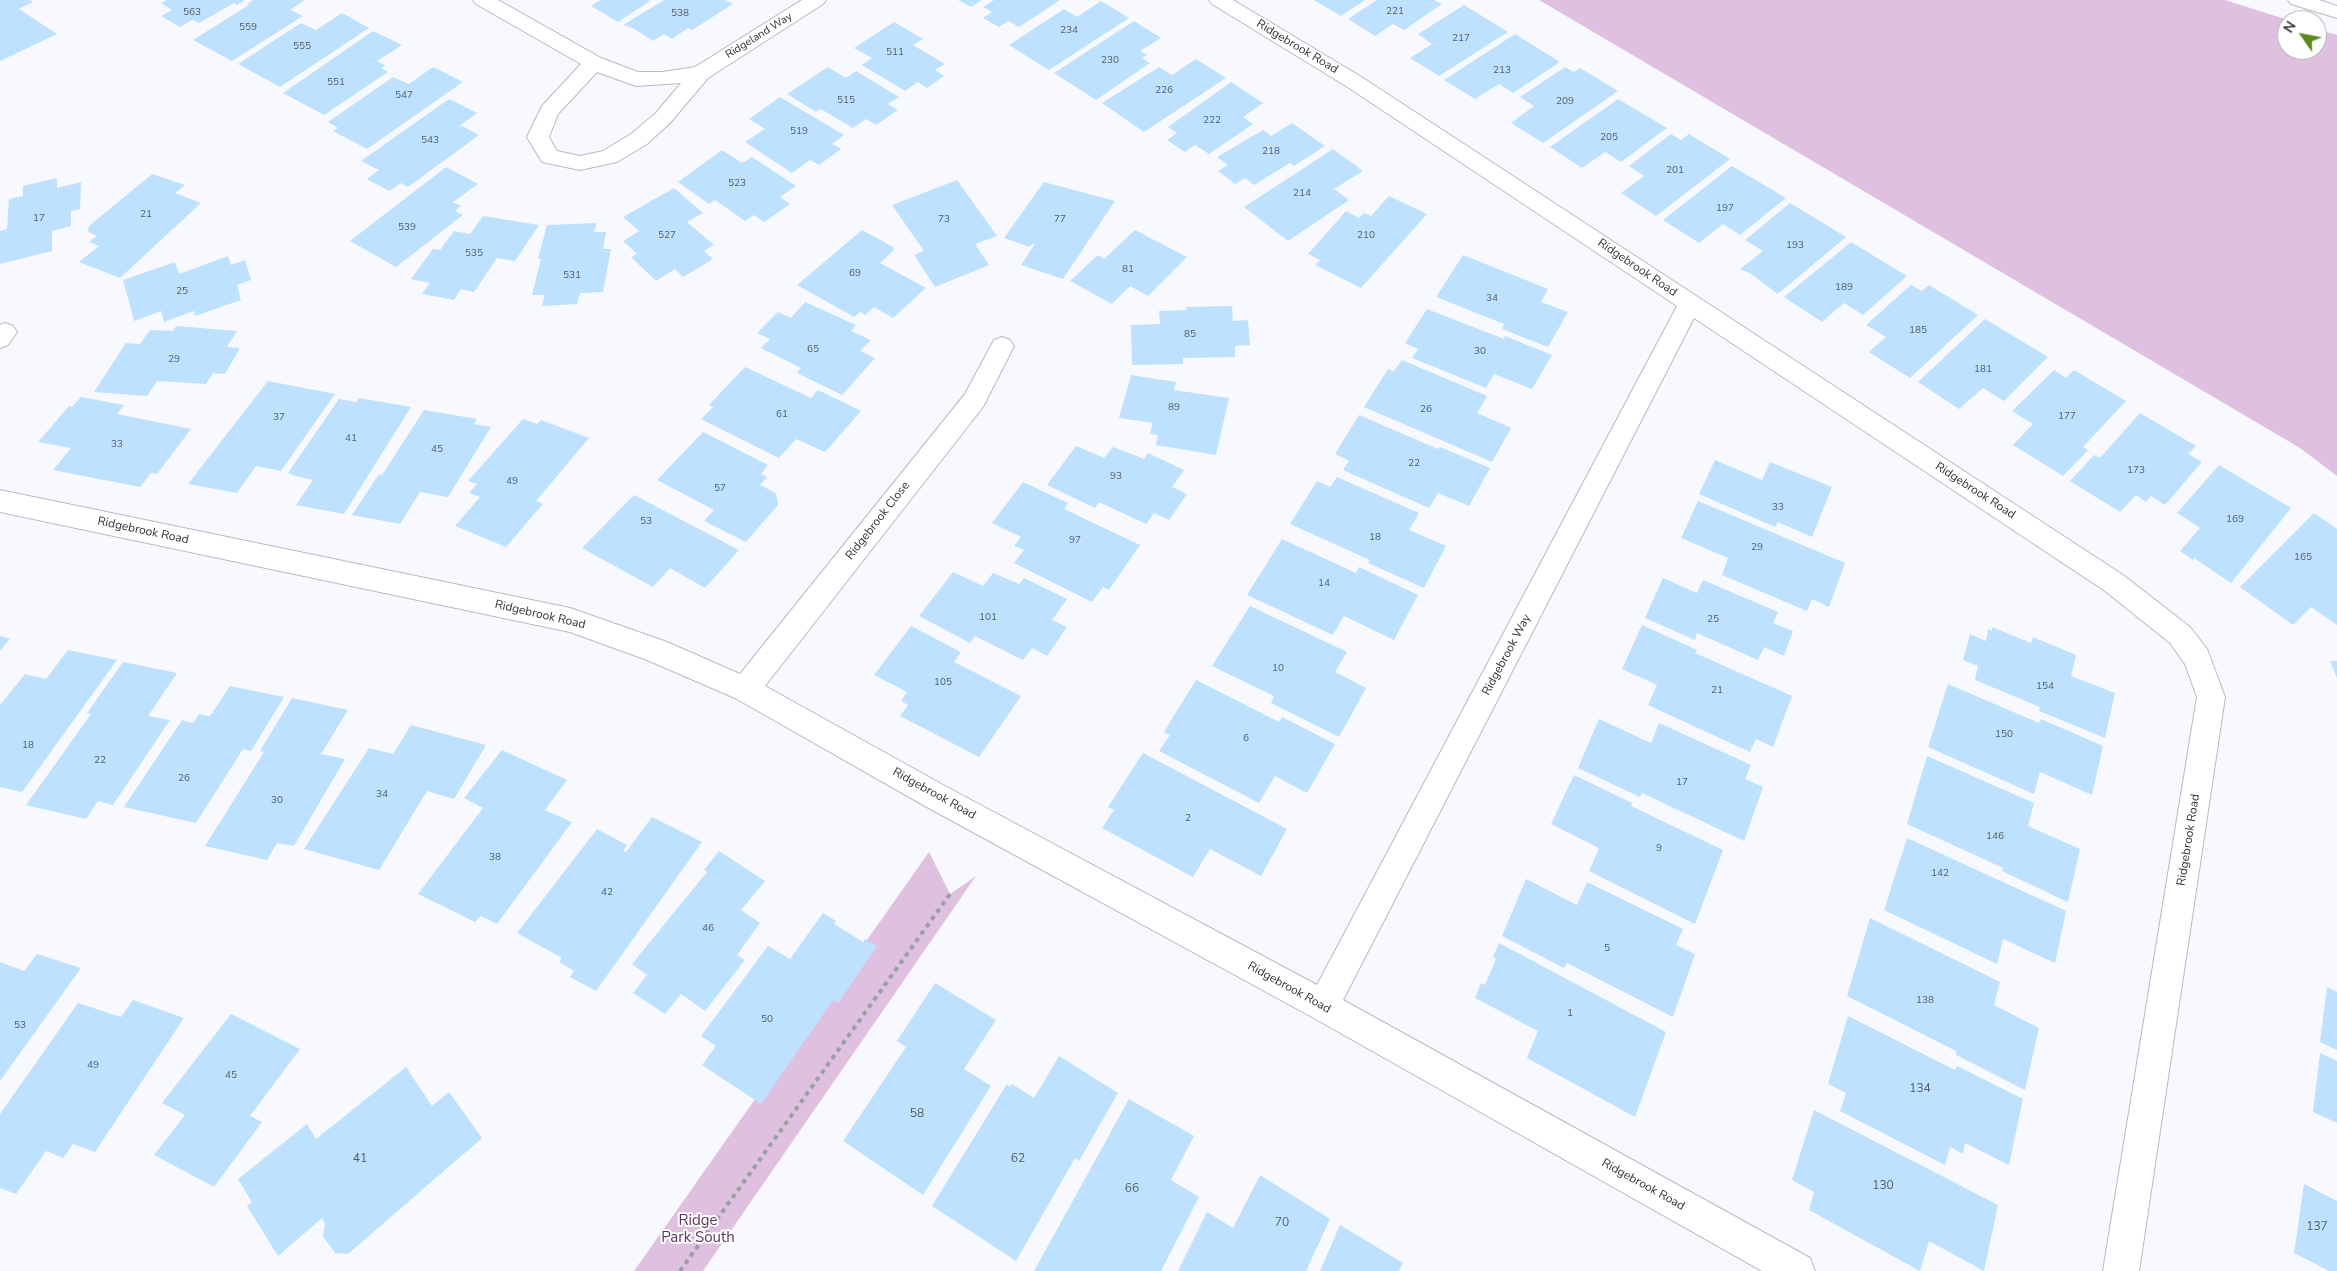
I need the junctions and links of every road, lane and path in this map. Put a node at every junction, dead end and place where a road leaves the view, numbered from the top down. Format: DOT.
graph roads {
  1 [pos="483,0"];
  2 [pos="816,0"];
  3 [pos="1219,0"];
  4 [pos="2298,0"];
  5 [pos="2337,12"];
  6 [pos="594,63"];
  7 [pos="701,73"];
  8 [pos="1690,304"];
  9 [pos="1002,346"];
  10 [pos="0,501"];
  11 [pos="745,689"];
  12 [pos="950,894"];
  13 [pos="1323,1006"];
  14 [pos="680,1271"];
  15 [pos="1798,1271"];
  16 [pos="2121,1271"];
  1 -- 6 [label="street, Ridgeland Way"];
  2 -- 7 [label="street, Ridgeland Way"];
  3 -- 8 [label="street, Ridgebrook Road"];
  4 -- 5 [label="street"];
  6 -- 7 [label="street, Ridgeland Way"];
  6 -- 7 [label="street, Ridgeland Way"];
  8 -- 13 [label="street, Ridgebrook Way"];
  8 -- 16 [label="street, Ridgebrook Road"];
  9 -- 11 [label="street, Ridgebrook Close"];
  10 -- 11 [label="street, Ridgebrook Road"];
  11 -- 13 [label="street, Ridgebrook Road"];
  12 -- 14 [label="path"];
  13 -- 15 [label="street, Ridgebrook Road"];
}
